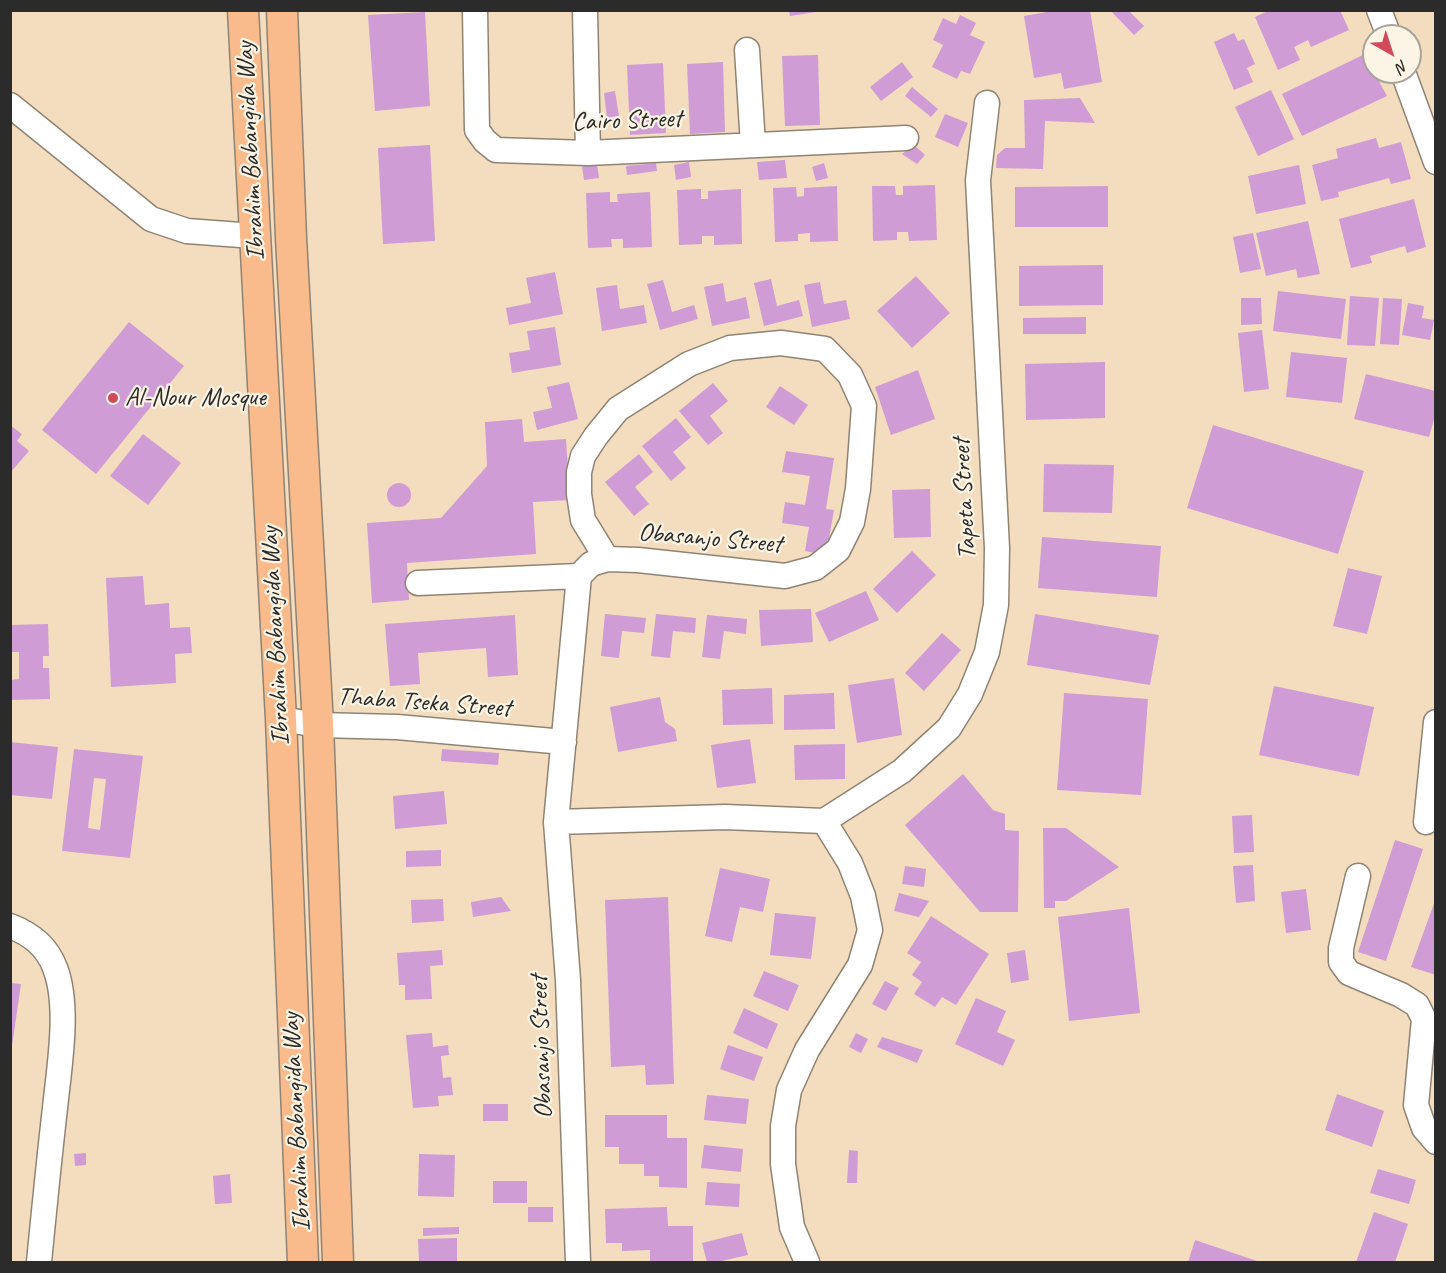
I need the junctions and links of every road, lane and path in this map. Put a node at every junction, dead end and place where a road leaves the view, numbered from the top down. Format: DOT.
graph roads {
  1 [pos="243,10"];
  2 [pos="282,10"];
  3 [pos="475,10"];
  4 [pos="585,10"];
  5 [pos="747,50"];
  6 [pos="1407,84"];
  7 [pos="987,103"];
  8 [pos="10,105"];
  9 [pos="906,138"];
  10 [pos="753,145"];
  11 [pos="588,153"];
  12 [pos="1436,162"];
  13 [pos="254,236"];
  14 [pos="607,559"];
  15 [pos="579,576"];
  16 [pos="418,583"];
  17 [pos="281,719"];
  18 [pos="1436,722"];
  19 [pos="318,725"];
  20 [pos="564,742"];
  21 [pos="824,821"];
  22 [pos="556,822"];
  23 [pos="1426,822"];
  24 [pos="1358,876"];
  25 [pos="10,926"];
  26 [pos="1436,1142"];
  27 [pos="39,1263"];
  28 [pos="303,1263"];
  29 [pos="338,1263"];
  30 [pos="578,1263"];
  31 [pos="807,1263"];
  1 -- 13 [label="main road, Ibrahim Babangida Way"];
  2 -- 19 [label="main road, Ibrahim Babangida Way"];
  3 -- 11 [label="street, Cairo Street"];
  4 -- 11 [label="street"];
  5 -- 10 [label="street"];
  6 -- 12 [label="street"];
  7 -- 21 [label="street, Tapeta Street"];
  8 -- 13 [label="street"];
  9 -- 10 [label="street, Cairo Street"];
  10 -- 11 [label="street, Cairo Street"];
  13 -- 17 [label="main road, Ibrahim Babangida Way"];
  14 -- 14 [label="street, Obasanjo Street"];
  14 -- 15 [label="street, Obasanjo Street"];
  15 -- 16 [label="street"];
  15 -- 20 [label="street, Obasanjo Street"];
  17 -- 19 [label="street, Thaba Tseka Street"];
  17 -- 28 [label="main road, Ibrahim Babangida Way"];
  18 -- 23 [label="street"];
  19 -- 20 [label="street, Thaba Tseka Street"];
  19 -- 29 [label="main road, Ibrahim Babangida Way"];
  20 -- 22 [label="street, Obasanjo Street"];
  21 -- 22 [label="street"];
  21 -- 31 [label="street"];
  22 -- 30 [label="street, Obasanjo Street"];
  24 -- 26 [label="street"];
  25 -- 27 [label="street"];
}
